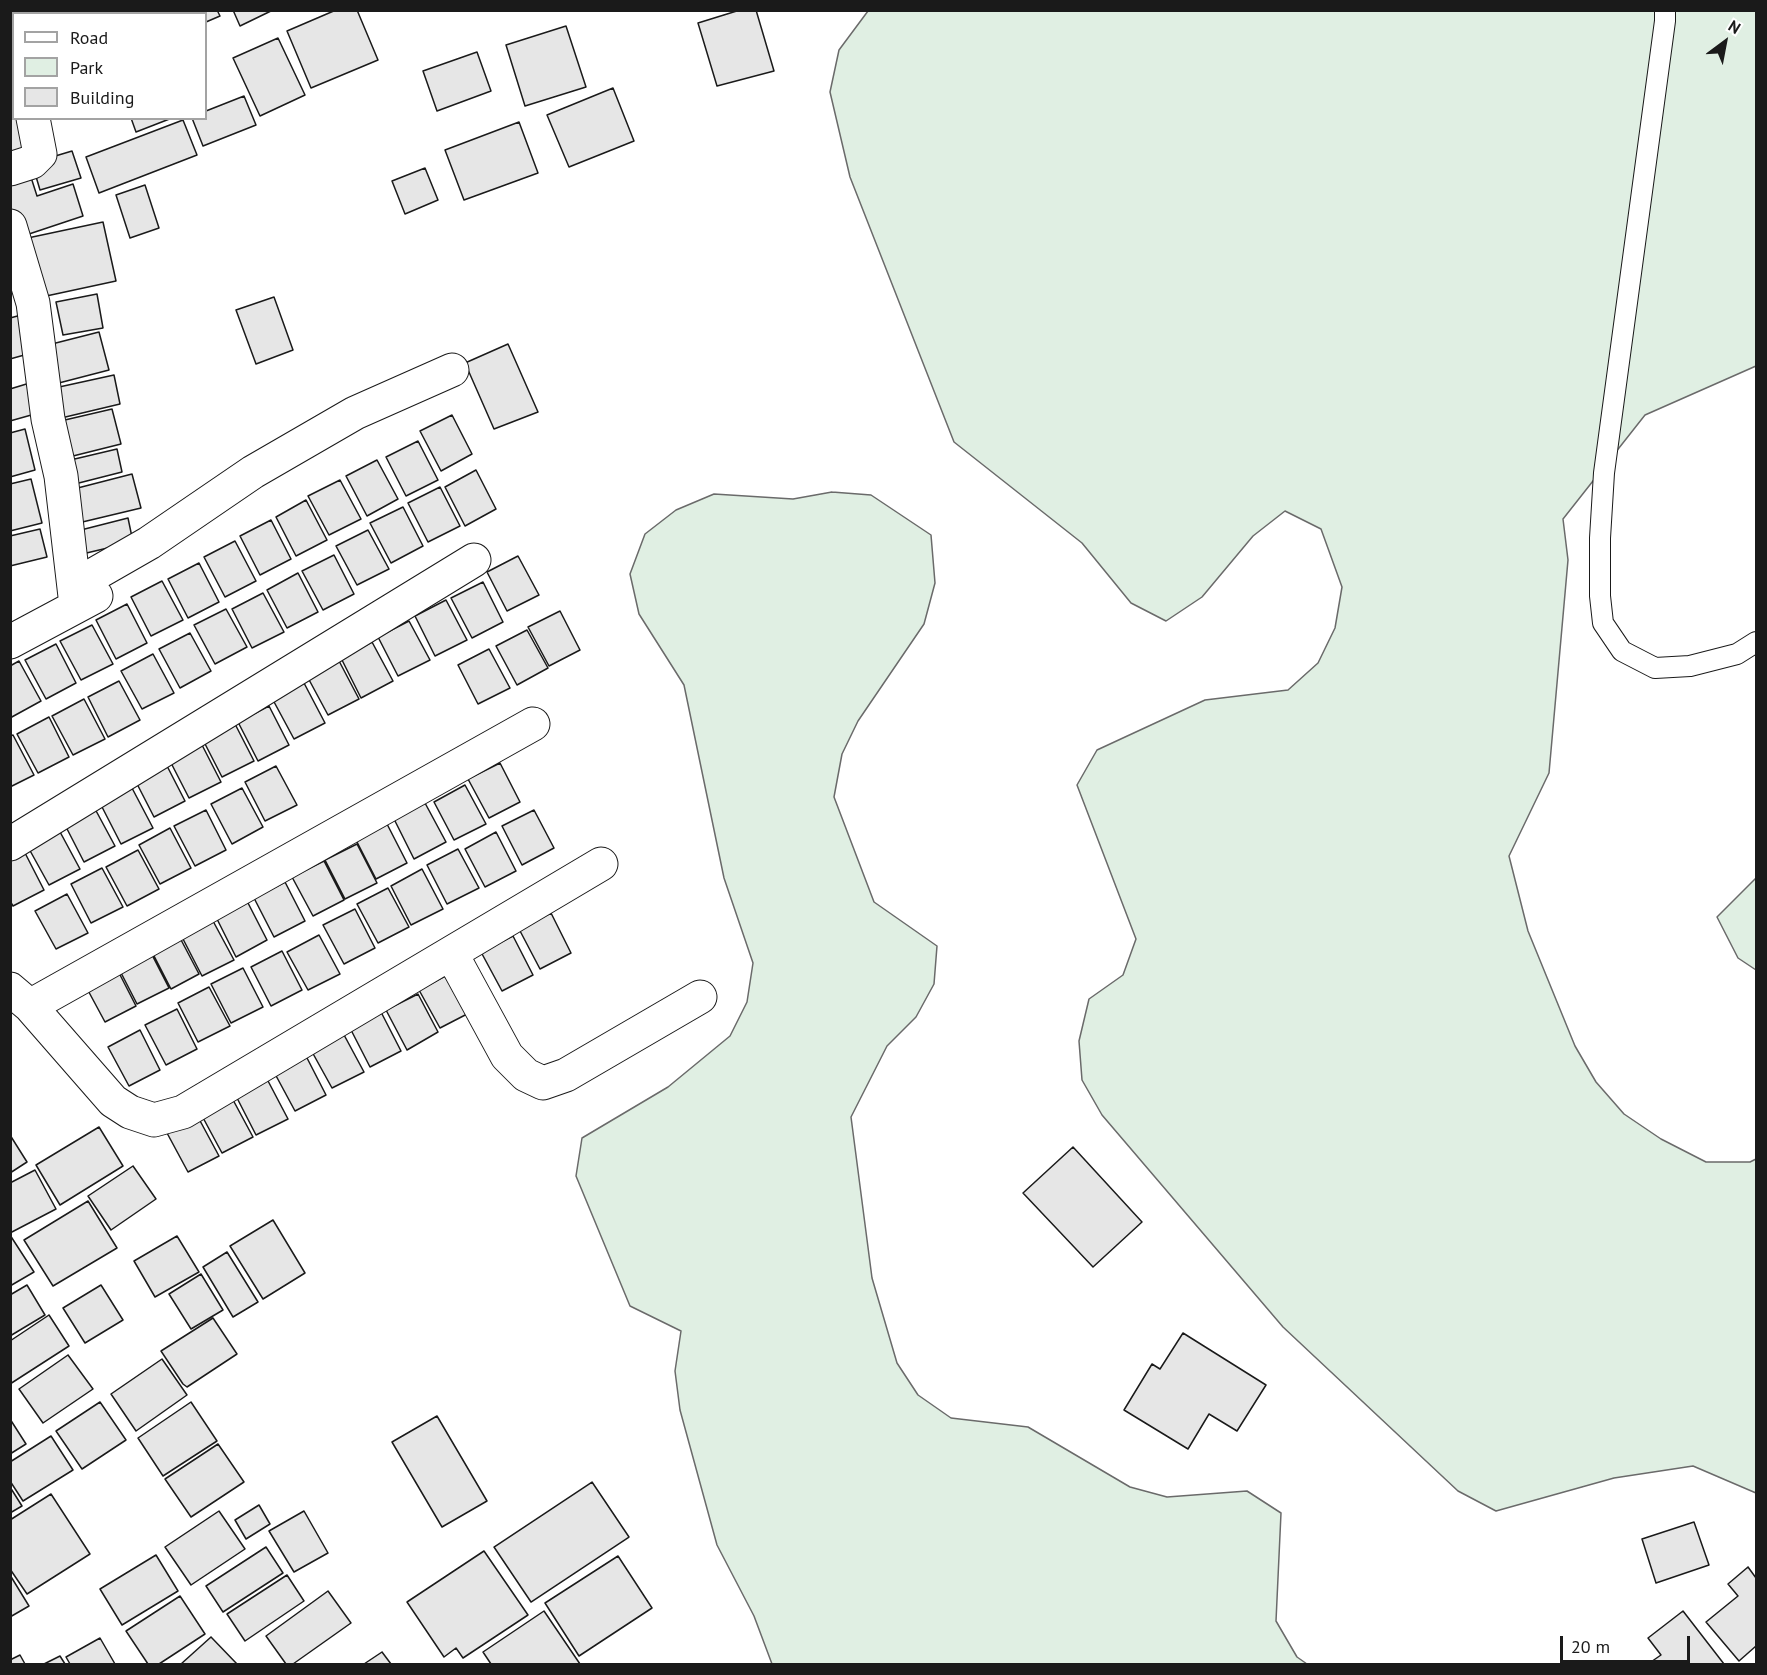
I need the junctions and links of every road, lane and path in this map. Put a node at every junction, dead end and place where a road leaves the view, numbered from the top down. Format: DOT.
graph roads {
  1 [pos="1665,10"];
  2 [pos="33,120"];
  3 [pos="10,169"];
  4 [pos="10,226"];
  5 [pos="452,370"];
  6 [pos="179,550"];
  7 [pos="474,560"];
  8 [pos="75,596"];
  9 [pos="10,642"];
  10 [pos="1756,642"];
  11 [pos="533,724"];
  12 [pos="10,844"];
  13 [pos="601,864"];
  14 [pos="451,952"];
  15 [pos="20,997"];
  16 [pos="700,997"];
  1 -- 10 [label="lane"];
  2 -- 3 [label="street"];
  4 -- 8 [label="street"];
  5 -- 8 [label="street"];
  6 -- 8 [label="street"];
  7 -- 12 [label="street"];
  8 -- 9 [label="street"];
  11 -- 15 [label="street"];
  13 -- 14 [label="street"];
  14 -- 15 [label="street"];
  14 -- 16 [label="street"];
}
